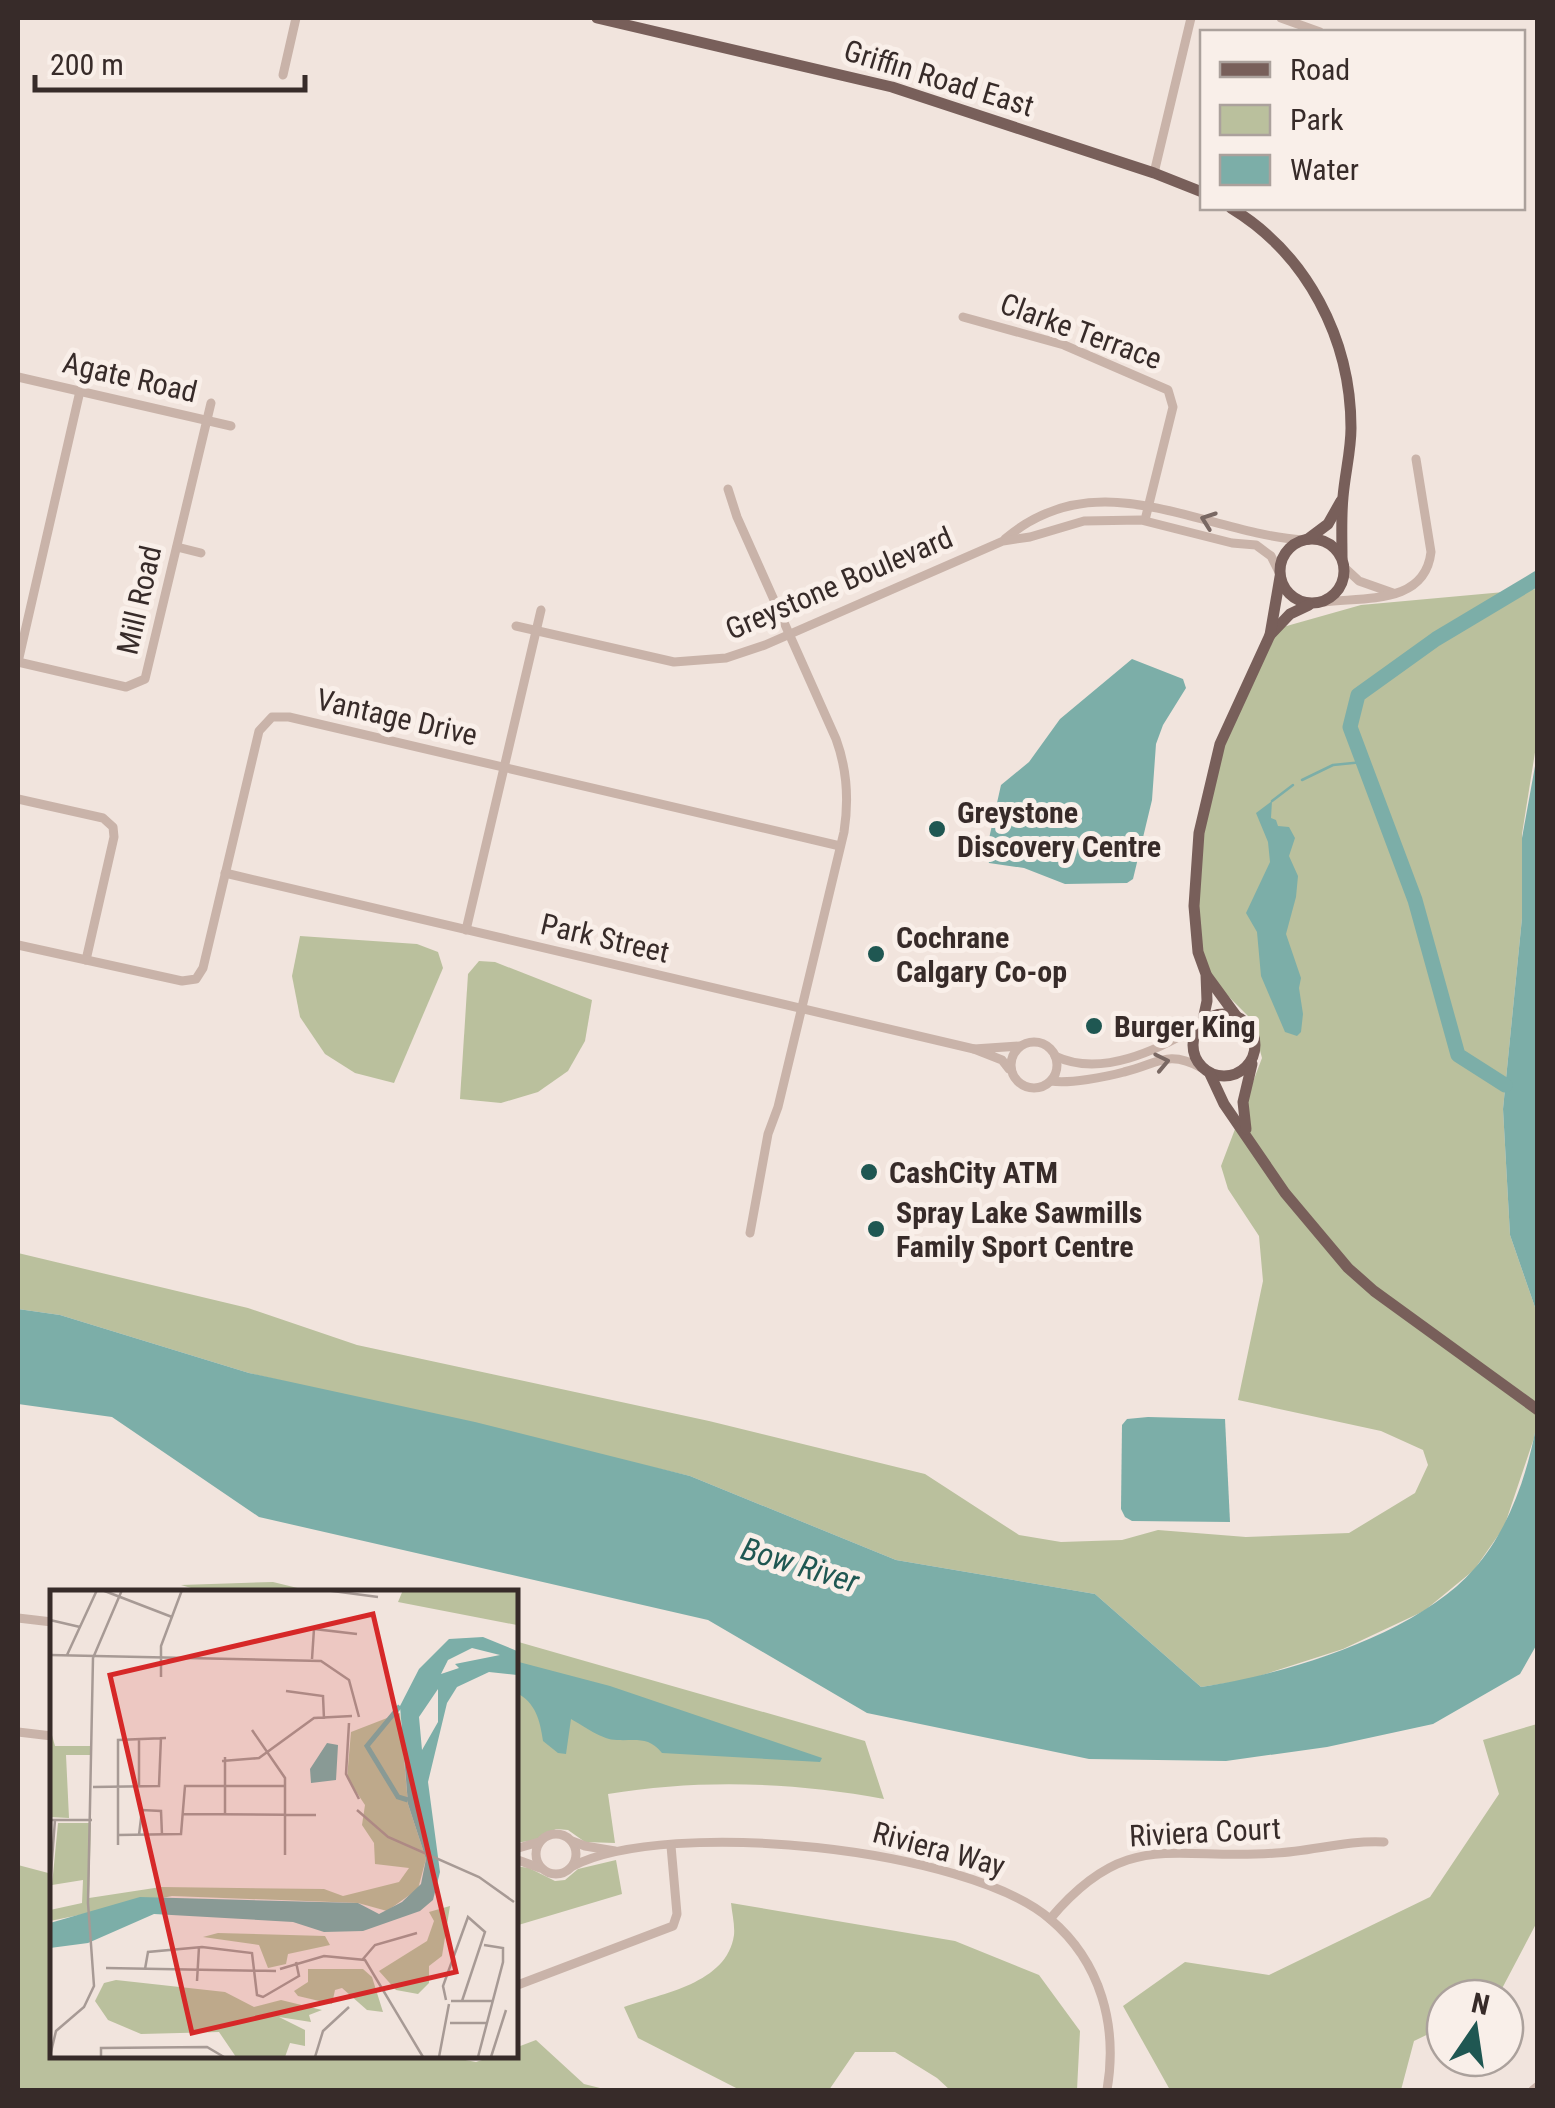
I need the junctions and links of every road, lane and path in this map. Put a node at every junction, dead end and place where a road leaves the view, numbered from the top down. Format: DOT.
graph roads {
  1 [pos="296,18"];
  2 [pos="597,18"];
  3 [pos="1191,18"];
  4 [pos="1280,18"];
  5 [pos="1314,30"];
  6 [pos="283,75"];
  7 [pos="1154,173"];
  8 [pos="1200,191"];
  9 [pos="1234,210"];
  10 [pos="963,317"];
  11 [pos="18,377"];
  12 [pos="80,391"];
  13 [pos="211,403"];
  14 [pos="206,420"];
  15 [pos="231,426"];
  16 [pos="1416,459"];
  17 [pos="728,489"];
  18 [pos="1343,497"];
  19 [pos="1149,505"];
  20 [pos="1146,520"];
  21 [pos="1306,539"];
  22 [pos="1002,541"];
  23 [pos="177,548"];
  24 [pos="201,553"];
  25 [pos="1344,564"];
  26 [pos="1280,574"];
  27 [pos="1396,594"];
  28 [pos="1318,603"];
  29 [pos="541,610"];
  30 [pos="516,626"];
  31 [pos="536,630"];
  32 [pos="790,634"];
  33 [pos="1270,635"];
  34 [pos="18,662"];
  35 [pos="504,768"];
  36 [pos="18,799"];
  37 [pos="840,846"];
  38 [pos="225,874"];
  39 [pos="466,930"];
  40 [pos="18,945"];
  41 [pos="86,960"];
  42 [pos="1206,974"];
  43 [pos="802,1010"];
  44 [pos="1237,1017"];
  45 [pos="1201,1023"];
  46 [pos="1020,1046"];
  47 [pos="974,1049"];
  48 [pos="1055,1056"];
  49 [pos="1253,1056"];
  50 [pos="1206,1071"];
  51 [pos="1012,1072"];
  52 [pos="1051,1081"];
  53 [pos="1251,1142"];
  54 [pos="750,1234"];
  55 [pos="1538,1410"];
  56 [pos="18,1618"];
  57 [pos="50,1622"];
  58 [pos="18,1732"];
  59 [pos="50,1736"];
  60 [pos="568,1838"];
  61 [pos="539,1842"];
  62 [pos="1384,1842"];
  63 [pos="670,1846"];
  64 [pos="518,1848"];
  65 [pos="618,1851"];
  66 [pos="518,1860"];
  67 [pos="572,1866"];
  68 [pos="545,1871"];
  69 [pos="1050,1919"];
  70 [pos="518,1985"];
  71 [pos="1106,2090"];
  1 -- 6 [label="street"];
  2 -- 7 [label="main road, Griffin Road East"];
  3 -- 7 [label="street"];
  4 -- 5 [label="street"];
  7 -- 8 [label="main road, Griffin Road East"];
  9 -- 18 [label="main road"];
  10 -- 19 [label="street, Clarke Terrace"];
  11 -- 12 [label="street, Agate Road"];
  12 -- 14 [label="street, Agate Road"];
  12 -- 34 [label="street"];
  13 -- 14 [label="street, Mill Road"];
  14 -- 15 [label="street, Agate Road"];
  14 -- 23 [label="street, Mill Road"];
  16 -- 27 [label="street"];
  17 -- 32 [label="street"];
  18 -- 21 [label="main road"];
  18 -- 25 [label="main road"];
  19 -- 20 [label="street, Clarke Terrace"];
  21 -- 19 [label="street, Greystone Boulevard, one-way"];
  19 -- 22 [label="street, Greystone Boulevard"];
  20 -- 22 [label="street, Greystone Boulevard"];
  20 -- 26 [label="street, Greystone Boulevard"];
  21 -- 25 [label="main road"];
  21 -- 26 [label="main road"];
  22 -- 32 [label="street, Greystone Boulevard"];
  23 -- 24 [label="street"];
  23 -- 34 [label="street, Mill Road"];
  25 -- 27 [label="street"];
  25 -- 28 [label="main road"];
  26 -- 28 [label="main road"];
  26 -- 33 [label="main road"];
  27 -- 28 [label="street"];
  28 -- 33 [label="main road"];
  29 -- 31 [label="street"];
  30 -- 31 [label="street, Greystone Boulevard"];
  31 -- 32 [label="street, Greystone Boulevard"];
  31 -- 35 [label="street"];
  32 -- 37 [label="street"];
  33 -- 42 [label="main road"];
  35 -- 37 [label="street, Vantage Drive"];
  35 -- 38 [label="street, Vantage Drive"];
  35 -- 39 [label="street"];
  36 -- 41 [label="street"];
  37 -- 43 [label="street"];
  38 -- 39 [label="street, Park Street"];
  38 -- 41 [label="street, Vantage Drive"];
  39 -- 43 [label="street, Park Street"];
  40 -- 41 [label="street, Vantage Drive"];
  42 -- 44 [label="main road"];
  42 -- 45 [label="main road"];
  43 -- 47 [label="street, Park Street"];
  43 -- 54 [label="street"];
  44 -- 45 [label="main road"];
  44 -- 49 [label="main road"];
  45 -- 48 [label="street"];
  45 -- 50 [label="main road"];
  46 -- 47 [label="street, Park Street"];
  46 -- 48 [label="street"];
  46 -- 51 [label="street"];
  47 -- 51 [label="street, Park Street"];
  48 -- 52 [label="street"];
  49 -- 50 [label="main road"];
  49 -- 53 [label="main road"];
  52 -- 50 [label="street, one-way"];
  50 -- 53 [label="main road"];
  51 -- 52 [label="street"];
  53 -- 55 [label="main road"];
  56 -- 57 [label="street"];
  58 -- 59 [label="street"];
  60 -- 61 [label="street, Riviera Way"];
  60 -- 65 [label="street, Riviera Way"];
  60 -- 67 [label="street"];
  61 -- 64 [label="street, Riviera Way"];
  61 -- 68 [label="street"];
  62 -- 69 [label="street, Riviera Court"];
  63 -- 65 [label="street, Riviera Way"];
  63 -- 69 [label="street, Riviera Way"];
  63 -- 70 [label="street"];
  65 -- 67 [label="street, Riviera Way"];
  66 -- 68 [label="street"];
  67 -- 68 [label="street, Riviera Way"];
  69 -- 71 [label="street, Riviera Way"];
}
